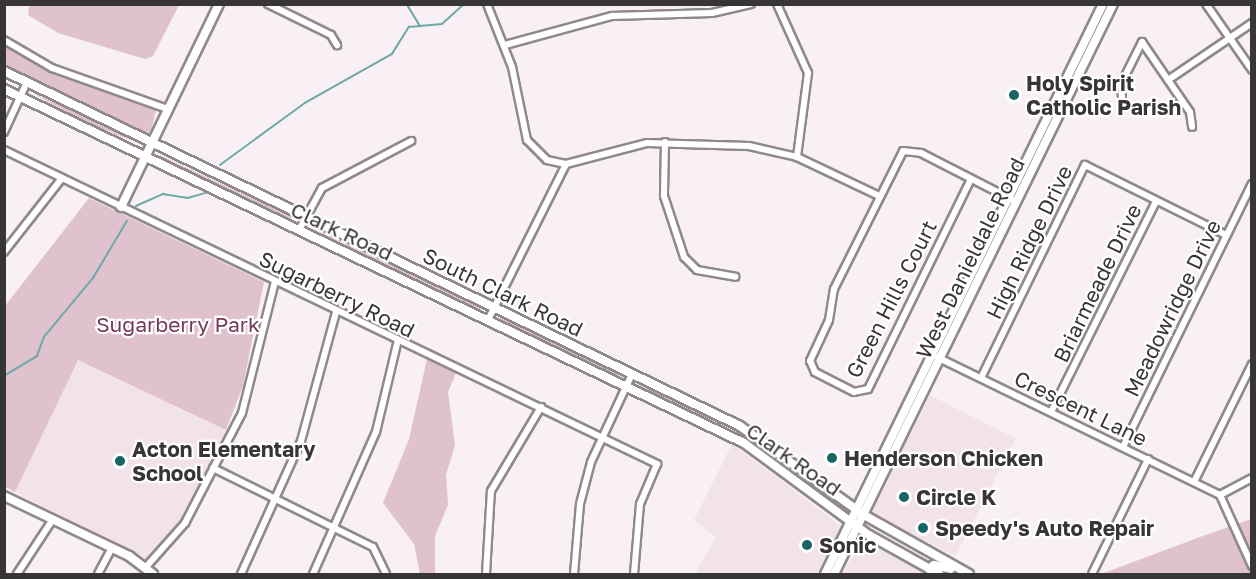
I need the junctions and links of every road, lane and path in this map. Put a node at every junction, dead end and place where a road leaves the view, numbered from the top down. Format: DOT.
graph roads {
  1 [pos="219,4"];
  2 [pos="268,4"];
  3 [pos="487,4"];
  4 [pos="751,4"];
  5 [pos="777,4"];
  6 [pos="1103,4"];
  7 [pos="1113,4"];
  8 [pos="1206,4"];
  9 [pos="1251,23"];
  10 [pos="1094,34"];
  11 [pos="1229,38"];
  12 [pos="4,40"];
  13 [pos="337,45"];
  14 [pos="506,45"];
  15 [pos="1251,70"];
  16 [pos="4,71"];
  17 [pos="1168,80"];
  18 [pos="27,82"];
  19 [pos="4,89"];
  20 [pos="1065,93"];
  21 [pos="20,97"];
  22 [pos="1122,98"];
  23 [pos="168,108"];
  24 [pos="1192,127"];
  25 [pos="4,132"];
  26 [pos="411,141"];
  27 [pos="664,142"];
  28 [pos="152,143"];
  29 [pos="1033,146"];
  30 [pos="4,150"];
  31 [pos="1042,151"];
  32 [pos="145,156"];
  33 [pos="797,157"];
  34 [pos="566,164"];
  35 [pos="62,178"];
  36 [pos="971,179"];
  37 [pos="1251,184"];
  38 [pos="879,196"];
  39 [pos="1007,197"];
  40 [pos="1156,201"];
  41 [pos="1017,202"];
  42 [pos="121,207"];
  43 [pos="306,216"];
  44 [pos="299,231"];
  45 [pos="1226,235"];
  46 [pos="4,252"];
  47 [pos="735,277"];
  48 [pos="275,282"];
  49 [pos="495,307"];
  50 [pos="336,312"];
  51 [pos="488,320"];
  52 [pos="398,340"];
  53 [pos="931,354"];
  54 [pos="940,358"];
  55 [pos="1251,364"];
  56 [pos="632,374"];
  57 [pos="981,378"];
  58 [pos="627,387"];
  59 [pos="915,387"];
  60 [pos="924,391"];
  61 [pos="541,407"];
  62 [pos="1051,412"];
  63 [pos="740,426"];
  64 [pos="897,437"];
  65 [pos="734,438"];
  66 [pos="601,439"];
  67 [pos="1123,447"];
  68 [pos="1148,459"];
  69 [pos="213,468"];
  70 [pos="1251,478"];
  71 [pos="1194,482"];
  72 [pos="1218,494"];
  73 [pos="4,495"];
  74 [pos="274,498"];
  75 [pos="860,512"];
  76 [pos="54,519"];
  77 [pos="854,524"];
  78 [pos="333,528"];
  79 [pos="112,548"];
  80 [pos="1251,566"];
  81 [pos="146,567"];
  82 [pos="929,569"];
  83 [pos="965,573"];
  84 [pos="17,574"];
  85 [pos="98,574"];
  86 [pos="153,574"];
  87 [pos="241,574"];
  88 [pos="313,574"];
  89 [pos="386,574"];
  90 [pos="486,574"];
  91 [pos="574,574"];
  92 [pos="634,574"];
  93 [pos="825,574"];
  94 [pos="834,574"];
  95 [pos="939,574"];
  96 [pos="1092,574"];
  1 -- 23 [label="main road"];
  2 -- 13 [label="street"];
  3 -- 14 [label="street"];
  4 -- 14 [label="street"];
  5 -- 33 [label="street"];
  6 -- 10 [label="main road, West Danieldale Road"];
  7 -- 10 [label="main road, West Danieldale Road"];
  8 -- 11 [label="street"];
  9 -- 11 [label="street"];
  10 -- 20 [label="main road, West Danieldale Road"];
  11 -- 15 [label="street"];
  11 -- 17 [label="street"];
  12 -- 23 [label="street"];
  14 -- 34 [label="street"];
  16 -- 18 [label="main road, South Clark Road"];
  17 -- 22 [label="street"];
  17 -- 24 [label="street"];
  18 -- 21 [label="street"];
  18 -- 28 [label="main road, South Clark Road"];
  19 -- 21 [label="main road, Clark Road"];
  20 -- 29 [label="main road, West Danieldale Road"];
  20 -- 31 [label="main road, West Danieldale Road"];
  21 -- 25 [label="street"];
  21 -- 32 [label="main road, Clark Road"];
  23 -- 28 [label="main road"];
  26 -- 43 [label="street"];
  27 -- 33 [label="street"];
  27 -- 34 [label="street"];
  27 -- 47 [label="street"];
  28 -- 32 [label="main road"];
  28 -- 43 [label="main road, South Clark Road"];
  29 -- 31 [label="main road"];
  29 -- 39 [label="main road, West Danieldale Road"];
  30 -- 35 [label="street, Sugarberry Road"];
  31 -- 41 [label="main road, West Danieldale Road"];
  32 -- 42 [label="main road"];
  32 -- 44 [label="main road, Clark Road"];
  33 -- 38 [label="street"];
  34 -- 49 [label="street"];
  35 -- 42 [label="street, Sugarberry Road"];
  35 -- 46 [label="street"];
  36 -- 38 [label="street, Green Hills Court"];
  36 -- 38 [label="street, Green Hills Court"];
  36 -- 39 [label="street, Green Hills Court"];
  37 -- 45 [label="street, Meadowridge Drive"];
  39 -- 41 [label="street, Green Hills Court"];
  39 -- 53 [label="main road, West Danieldale Road"];
  40 -- 45 [label="street, High Ridge Drive"];
  40 -- 57 [label="street, High Ridge Drive"];
  40 -- 62 [label="street, Briarmeade Drive"];
  41 -- 54 [label="main road, West Danieldale Road"];
  42 -- 48 [label="street, Sugarberry Road"];
  43 -- 44 [label="street"];
  43 -- 49 [label="main road, South Clark Road"];
  44 -- 51 [label="main road, Clark Road"];
  45 -- 67 [label="street, Meadowridge Drive"];
  48 -- 50 [label="street, Sugarberry Road"];
  48 -- 69 [label="street"];
  49 -- 51 [label="street"];
  49 -- 56 [label="main road, South Clark Road"];
  50 -- 52 [label="street, Sugarberry Road"];
  50 -- 74 [label="street"];
  51 -- 58 [label="main road, Clark Road"];
  52 -- 61 [label="street, Sugarberry Road"];
  52 -- 78 [label="street"];
  53 -- 54 [label="street, Crescent Lane"];
  53 -- 59 [label="main road, West Danieldale Road"];
  54 -- 57 [label="street, Crescent Lane"];
  54 -- 60 [label="main road, West Danieldale Road"];
  55 -- 71 [label="street"];
  56 -- 58 [label="street"];
  56 -- 63 [label="main road, South Clark Road"];
  57 -- 62 [label="street, Crescent Lane"];
  58 -- 65 [label="main road, Clark Road"];
  58 -- 66 [label="street"];
  59 -- 60 [label="main road"];
  59 -- 64 [label="main road, West Danieldale Road"];
  60 -- 64 [label="main road, West Danieldale Road"];
  61 -- 66 [label="street, Sugarberry Road"];
  61 -- 90 [label="street"];
  62 -- 67 [label="street, Crescent Lane"];
  63 -- 65 [label="main road"];
  63 -- 75 [label="main road, South Clark Road"];
  64 -- 75 [label="main road, West Danieldale Road"];
  65 -- 77 [label="main road, Clark Road"];
  66 -- 91 [label="street"];
  66 -- 92 [label="street, Sugarberry Road"];
  67 -- 68 [label="street, Crescent Lane"];
  68 -- 71 [label="street, Crescent Lane"];
  68 -- 96 [label="street"];
  69 -- 74 [label="street"];
  69 -- 81 [label="street"];
  70 -- 72 [label="street"];
  71 -- 72 [label="street, Crescent Lane"];
  72 -- 80 [label="street"];
  73 -- 76 [label="main road"];
  74 -- 78 [label="street"];
  74 -- 87 [label="street"];
  75 -- 77 [label="main road, West Danieldale Road"];
  75 -- 83 [label="main road, South Clark Road"];
  76 -- 79 [label="main road"];
  76 -- 84 [label="street"];
  77 -- 82 [label="main road, Clark Road"];
  77 -- 93 [label="main road"];
  77 -- 94 [label="main road"];
  78 -- 88 [label="street"];
  78 -- 89 [label="street"];
  79 -- 81 [label="main road"];
  79 -- 85 [label="street"];
  81 -- 86 [label="main road"];
  82 -- 83 [label="main road"];
  82 -- 95 [label="main road, Clark Road"];
}
